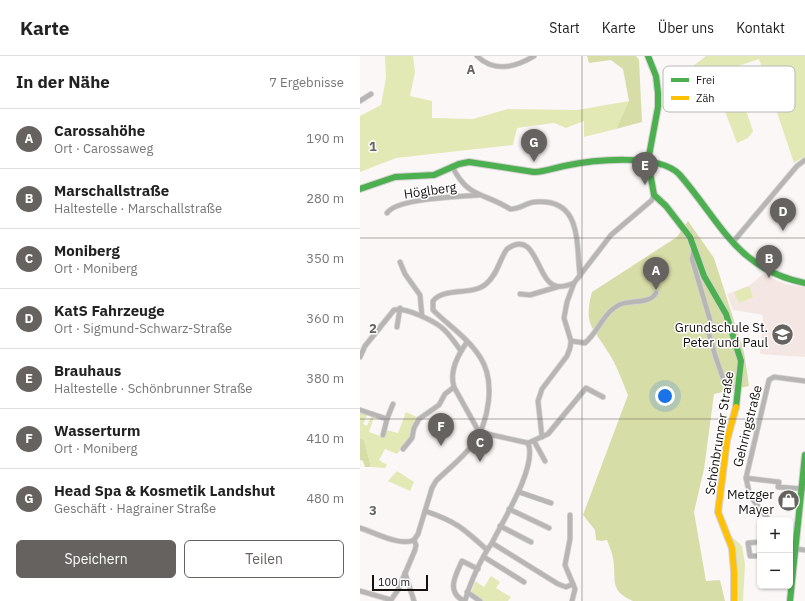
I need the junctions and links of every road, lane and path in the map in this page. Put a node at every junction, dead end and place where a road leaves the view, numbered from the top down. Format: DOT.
graph roads {
  1 [pos="477,56"];
  2 [pos="534,56"];
  3 [pos="648,56"];
  4 [pos="371,94"];
  5 [pos="360,101"];
  6 [pos="805,160"];
  7 [pos="648,161"];
  8 [pos="452,166"];
  9 [pos="360,189"];
  10 [pos="479,195"];
  11 [pos="654,195"];
  12 [pos="387,213"];
  13 [pos="733,242"];
  14 [pos="694,250"];
  15 [pos="400,262"];
  16 [pos="580,276"];
  17 [pos="574,283"];
  18 [pos="805,283"];
  19 [pos="558,287"];
  20 [pos="656,293"];
  21 [pos="520,294"];
  22 [pos="400,308"];
  23 [pos="422,316"];
  24 [pos="397,327"];
  25 [pos="571,341"];
  26 [pos="467,342"];
  27 [pos="461,351"];
  28 [pos="360,357"];
  29 [pos="805,381"];
  30 [pos="725,384"];
  31 [pos="454,387"];
  32 [pos="603,397"];
  33 [pos="393,404"];
  34 [pos="360,410"];
  35 [pos="387,420"];
  36 [pos="479,432"];
  37 [pos="383,435"];
  38 [pos="542,437"];
  39 [pos="534,441"];
  40 [pos="528,443"];
  41 [pos="404,449"];
  42 [pos="805,455"];
  43 [pos="545,461"];
  44 [pos="746,478"];
  45 [pos="804,489"];
  46 [pos="519,492"];
  47 [pos="551,503"];
  48 [pos="509,510"];
  49 [pos="425,511"];
  50 [pos="570,515"];
  51 [pos="767,517"];
  52 [pos="802,517"];
  53 [pos="500,526"];
  54 [pos="360,528"];
  55 [pos="549,528"];
  56 [pos="414,540"];
  57 [pos="793,541"];
  58 [pos="531,542"];
  59 [pos="757,542"];
  60 [pos="492,543"];
  61 [pos="486,549"];
  62 [pos="805,550"];
  63 [pos="793,554"];
  64 [pos="757,556"];
  65 [pos="484,557"];
  66 [pos="478,569"];
  67 [pos="405,573"];
  68 [pos="524,582"];
  69 [pos="573,584"];
  70 [pos="791,589"];
  71 [pos="360,591"];
  72 [pos="468,592"];
  73 [pos="391,601"];
  74 [pos="414,601"];
  75 [pos="465,601"];
  76 [pos="480,601"];
  77 [pos="572,601"];
  78 [pos="734,601"];
  79 [pos="790,601"];
  1 -- 2 [label="street"];
  3 -- 7 [label="street"];
  4 -- 5 [label="street"];
  6 -- 13 [label="street"];
  7 -- 8 [label="street"];
  7 -- 11 [label="street"];
  7 -- 13 [label="street"];
  8 -- 9 [label="street"];
  8 -- 10 [label="street, Höglberg"];
  10 -- 12 [label="street, Höglberg"];
  10 -- 16 [label="street, Höglberg"];
  11 -- 14 [label="street, Schönbrunner Straße"];
  11 -- 16 [label="street"];
  13 -- 18 [label="street"];
  14 -- 30 [label="street, Schönbrunner Straße"];
  14 -- 78 [label="street, Schönbrunner Straße"];
  15 -- 23 [label="street"];
  16 -- 17 [label="street"];
  17 -- 19 [label="street"];
  17 -- 25 [label="street"];
  19 -- 21 [label="street"];
  19 -- 26 [label="street"];
  20 -- 25 [label="street"];
  22 -- 23 [label="street"];
  22 -- 24 [label="street"];
  22 -- 28 [label="street"];
  23 -- 27 [label="street"];
  25 -- 38 [label="street"];
  26 -- 27 [label="street"];
  26 -- 36 [label="street"];
  27 -- 31 [label="street"];
  29 -- 44 [label="street, Gehringstraße"];
  31 -- 36 [label="street"];
  31 -- 41 [label="street"];
  32 -- 38 [label="street"];
  33 -- 35 [label="street"];
  34 -- 35 [label="street"];
  35 -- 37 [label="street"];
  36 -- 40 [label="street"];
  36 -- 49 [label="street"];
  38 -- 39 [label="street"];
  39 -- 40 [label="street"];
  39 -- 43 [label="street"];
  40 -- 46 [label="street"];
  42 -- 45 [label="street"];
  44 -- 45 [label="street"];
  44 -- 51 [label="street, Gehringstraße"];
  45 -- 52 [label="street"];
  46 -- 47 [label="street"];
  46 -- 48 [label="street"];
  48 -- 53 [label="street"];
  48 -- 55 [label="street"];
  49 -- 56 [label="street"];
  49 -- 61 [label="street"];
  50 -- 69 [label="street"];
  52 -- 57 [label="street"];
  53 -- 58 [label="street"];
  53 -- 60 [label="street"];
  54 -- 56 [label="street"];
  56 -- 67 [label="street"];
  59 -- 64 [label="street"];
  60 -- 61 [label="street"];
  60 -- 69 [label="street"];
  61 -- 65 [label="street"];
  62 -- 63 [label="street"];
  65 -- 66 [label="street"];
  65 -- 68 [label="street"];
  66 -- 72 [label="street"];
  66 -- 75 [label="street"];
  67 -- 73 [label="street"];
  67 -- 74 [label="street"];
  69 -- 77 [label="street"];
  70 -- 79 [label="street"];
  71 -- 73 [label="street"];
  72 -- 75 [label="street"];
  72 -- 76 [label="street"];
}
